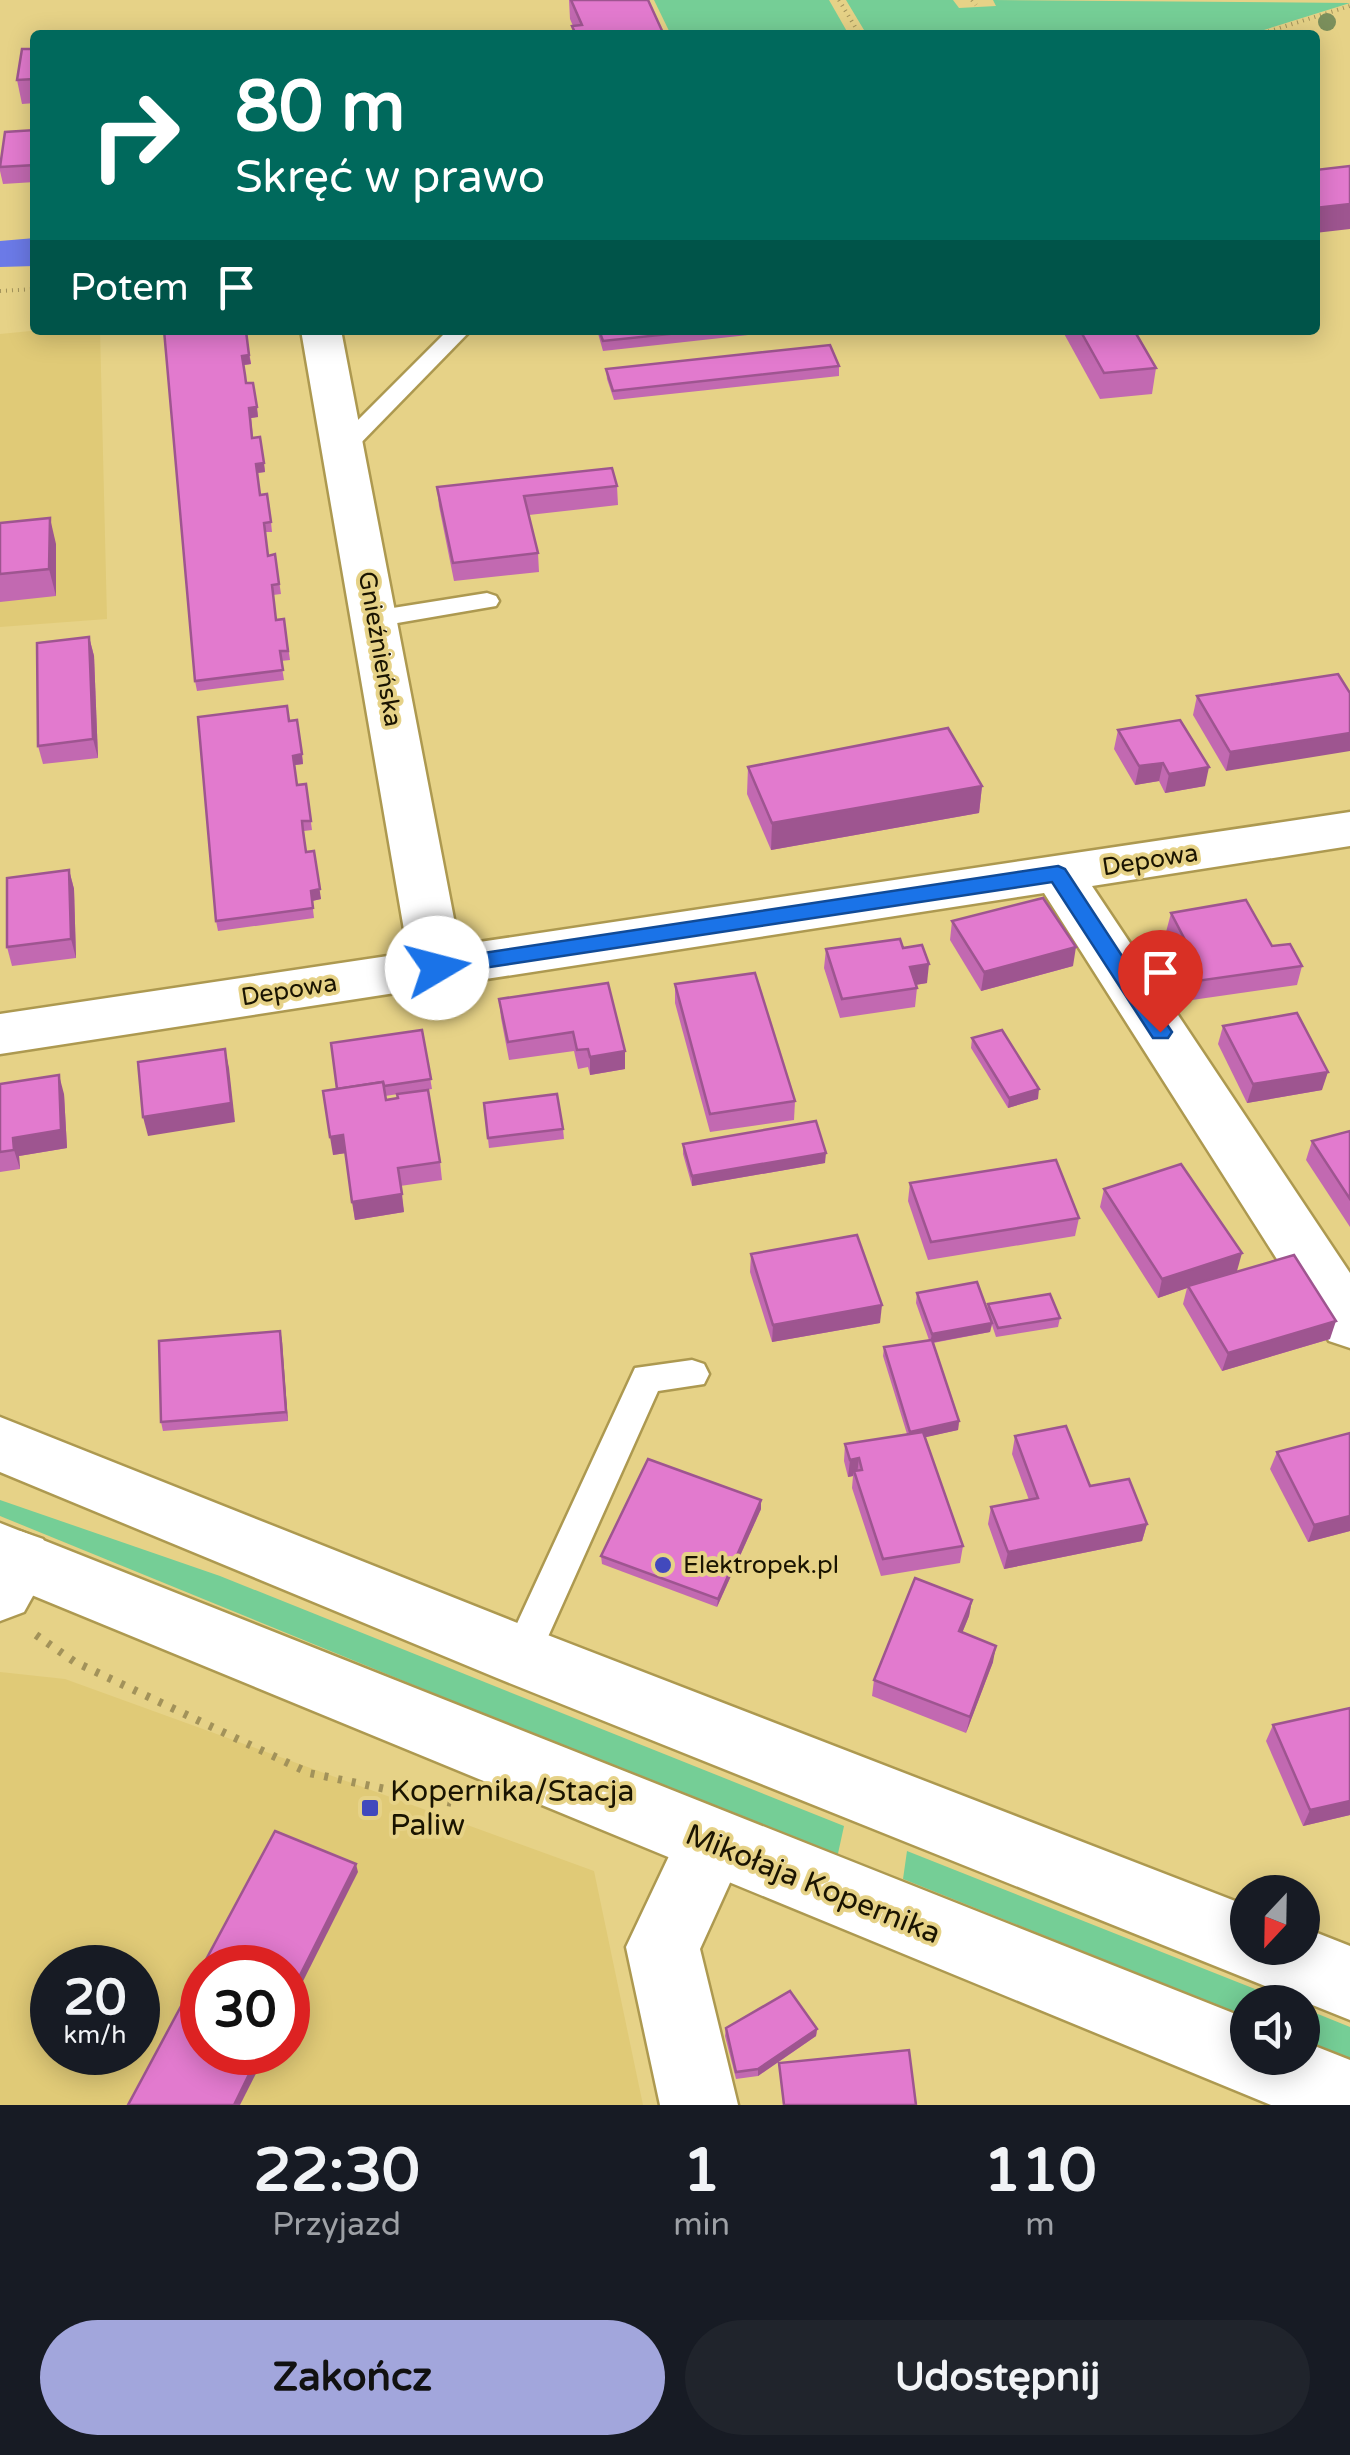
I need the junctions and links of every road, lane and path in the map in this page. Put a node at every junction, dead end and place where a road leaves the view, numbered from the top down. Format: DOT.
graph roads {
  1 [pos="839,0"];
  2 [pos="1350,6"];
  3 [pos="857,30"];
  4 [pos="1273,30"];
  5 [pos="30,289"];
  6 [pos="0,292"];
  7 [pos="321,335"];
  8 [pos="455,335"];
  9 [pos="343,448"];
  10 [pos="488,601"];
  11 [pos="374,619"];
  12 [pos="1350,829"];
  13 [pos="1058,874"];
  14 [pos="437,968"];
  15 [pos="0,1034"];
  16 [pos="1350,1322"];
  17 [pos="692,1374"];
  18 [pos="0,1444"];
  19 [pos="10,1582"];
  20 [pos="522,1656"];
  21 [pos="458,1804"];
  22 [pos="712,1843"];
  23 [pos="1230,1936"];
  24 [pos="1304,1965"];
  25 [pos="1350,1983"];
  26 [pos="1350,2100"];
  27 [pos="699,2105"];
  1 -- 3 [label="path"];
  2 -- 4 [label="path"];
  5 -- 6 [label="path"];
  7 -- 9 [label="street, Gnieźnieńska"];
  8 -- 9 [label="lane"];
  9 -- 11 [label="street, Gnieźnieńska"];
  10 -- 11 [label="lane"];
  11 -- 14 [label="street, Gnieźnieńska"];
  12 -- 13 [label="street, Depowa"];
  13 -- 14 [label="street, Depowa"];
  13 -- 16 [label="street"];
  14 -- 15 [label="street, Depowa"];
  17 -- 20 [label="lane"];
  18 -- 20 [label="street"];
  19 -- 21 [label="path"];
  19 -- 22 [label="street, Mikołaja Kopernika"];
  20 -- 23 [label="street"];
  22 -- 26 [label="street, Mikołaja Kopernika"];
  22 -- 27 [label="street"];
  24 -- 25 [label="street"];
}
